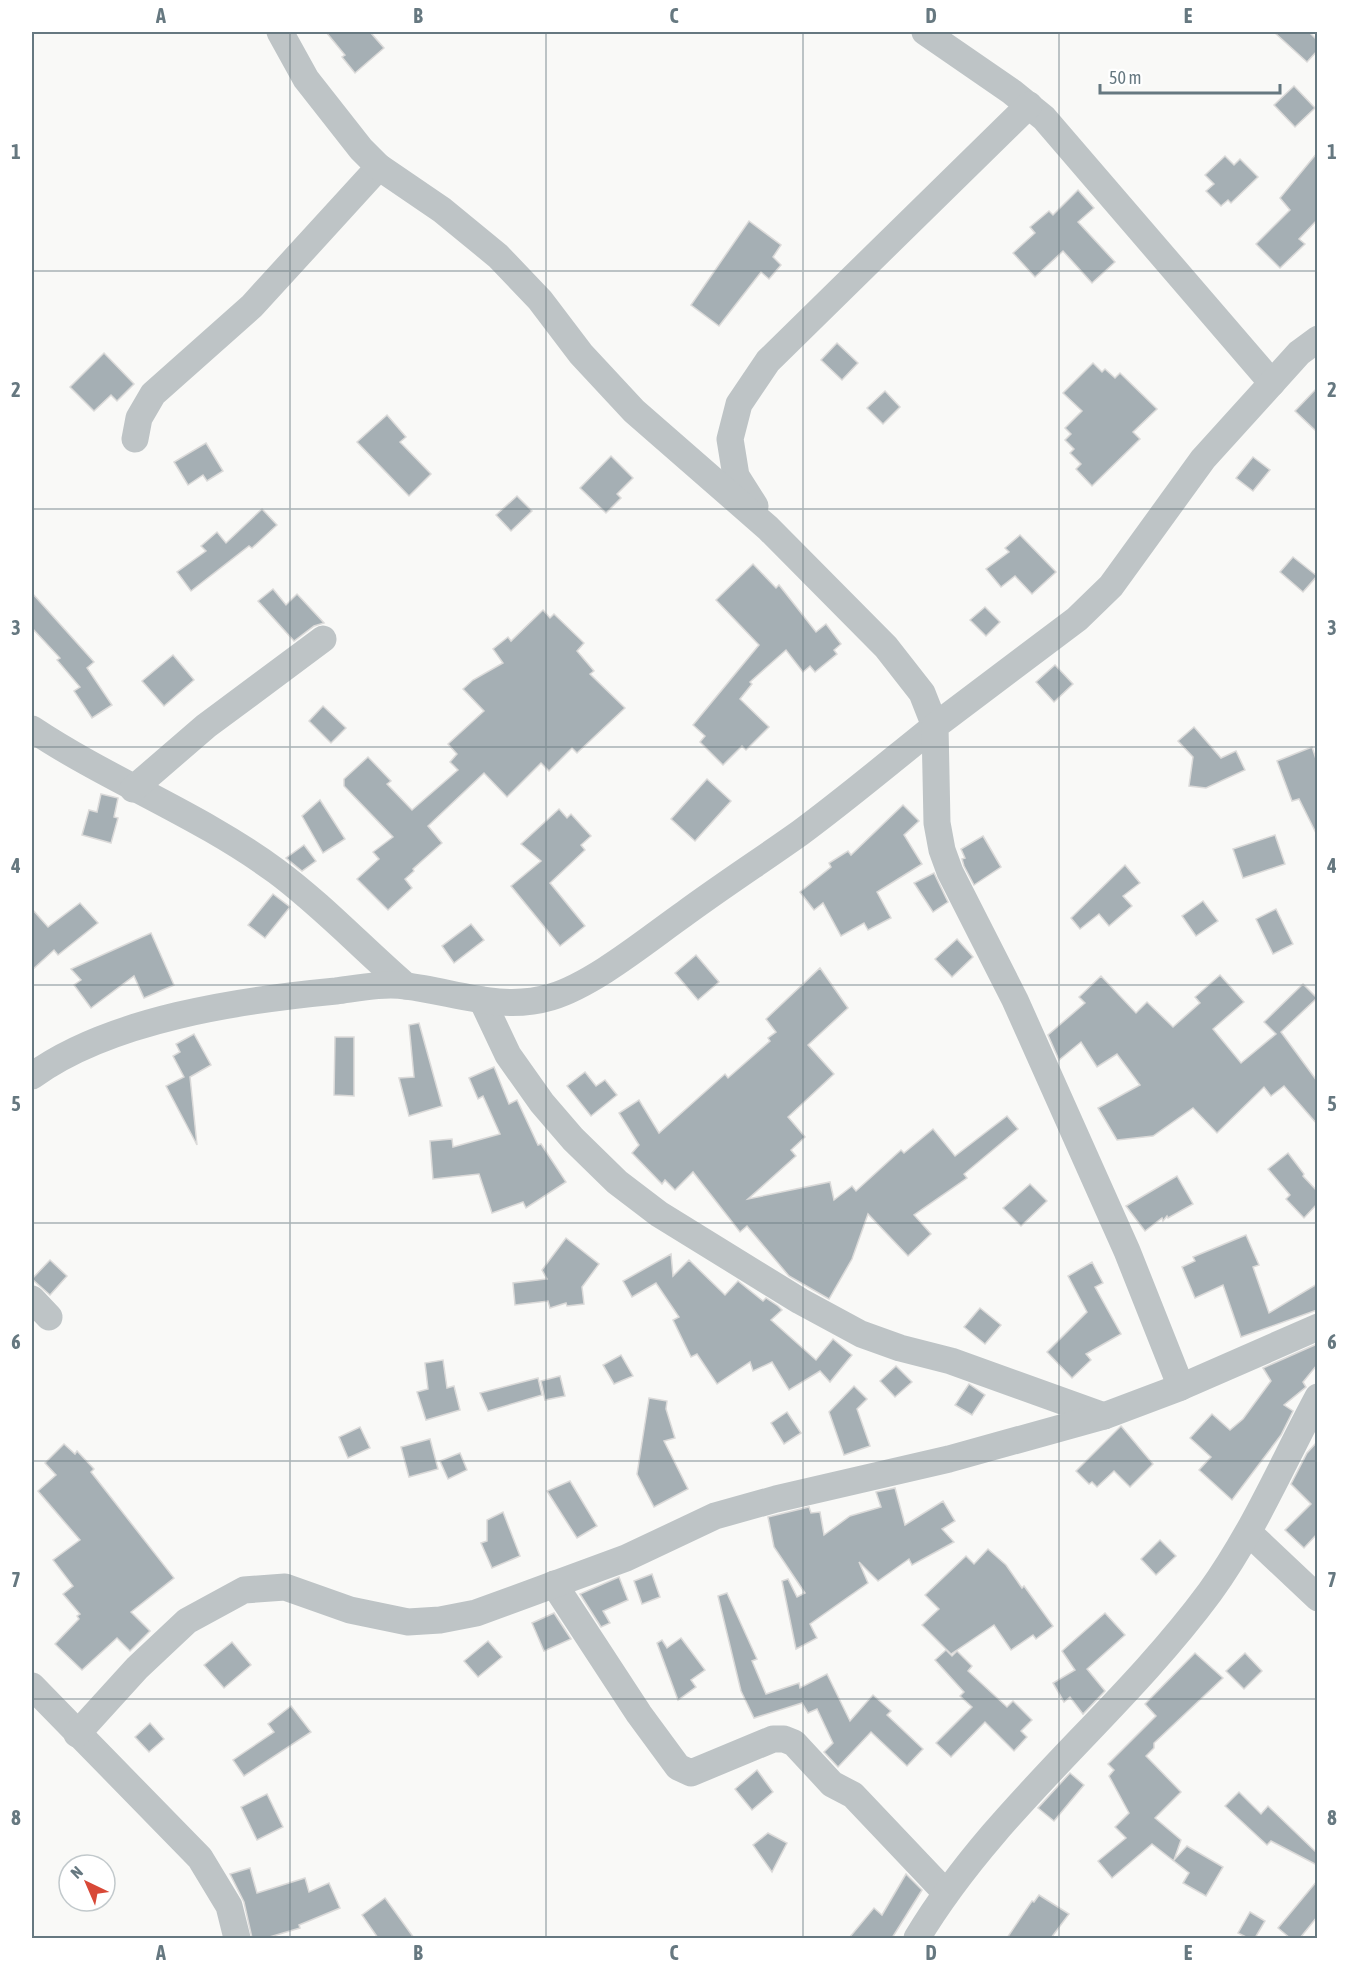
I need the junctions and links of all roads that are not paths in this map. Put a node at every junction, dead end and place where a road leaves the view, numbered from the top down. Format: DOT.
graph roads {
  1 [pos="280,32"];
  2 [pos="925,32"];
  3 [pos="1029,105"];
  4 [pos="379,167"];
  5 [pos="1317,339"];
  6 [pos="1272,382"];
  7 [pos="135,439"];
  8 [pos="768,528"];
  9 [pos="323,639"];
  10 [pos="935,726"];
  11 [pos="32,729"];
  12 [pos="133,789"];
  13 [pos="406,986"];
  14 [pos="482,1000"];
  15 [pos="32,1076"];
  16 [pos="1317,1327"];
  17 [pos="1181,1387"];
  18 [pos="1317,1397"];
  19 [pos="1104,1416"];
  20 [pos="1250,1533"];
  21 [pos="554,1584"];
  22 [pos="1317,1599"];
  23 [pos="32,1686"];
  24 [pos="77,1734"];
  25 [pos="946,1893"];
  26 [pos="237,1938"];
  27 [pos="917,1938"];
  1 -- 4 [label="street"];
  2 -- 3 [label="street"];
  3 -- 6 [label="street"];
  3 -- 8 [label="street"];
  4 -- 7 [label="street"];
  4 -- 8 [label="street"];
  5 -- 6 [label="street"];
  6 -- 10 [label="street"];
  8 -- 10 [label="street"];
  9 -- 12 [label="street"];
  10 -- 14 [label="street"];
  10 -- 17 [label="street"];
  11 -- 12 [label="street"];
  12 -- 13 [label="street"];
  13 -- 14 [label="street"];
  13 -- 15 [label="street"];
  14 -- 19 [label="street"];
  16 -- 17 [label="street"];
  17 -- 19 [label="street"];
  18 -- 20 [label="street"];
  19 -- 21 [label="street"];
  20 -- 22 [label="street"];
  20 -- 25 [label="street"];
  21 -- 24 [label="street"];
  21 -- 25 [label="street"];
  23 -- 24 [label="street"];
  24 -- 26 [label="street"];
  25 -- 27 [label="street"];
}
